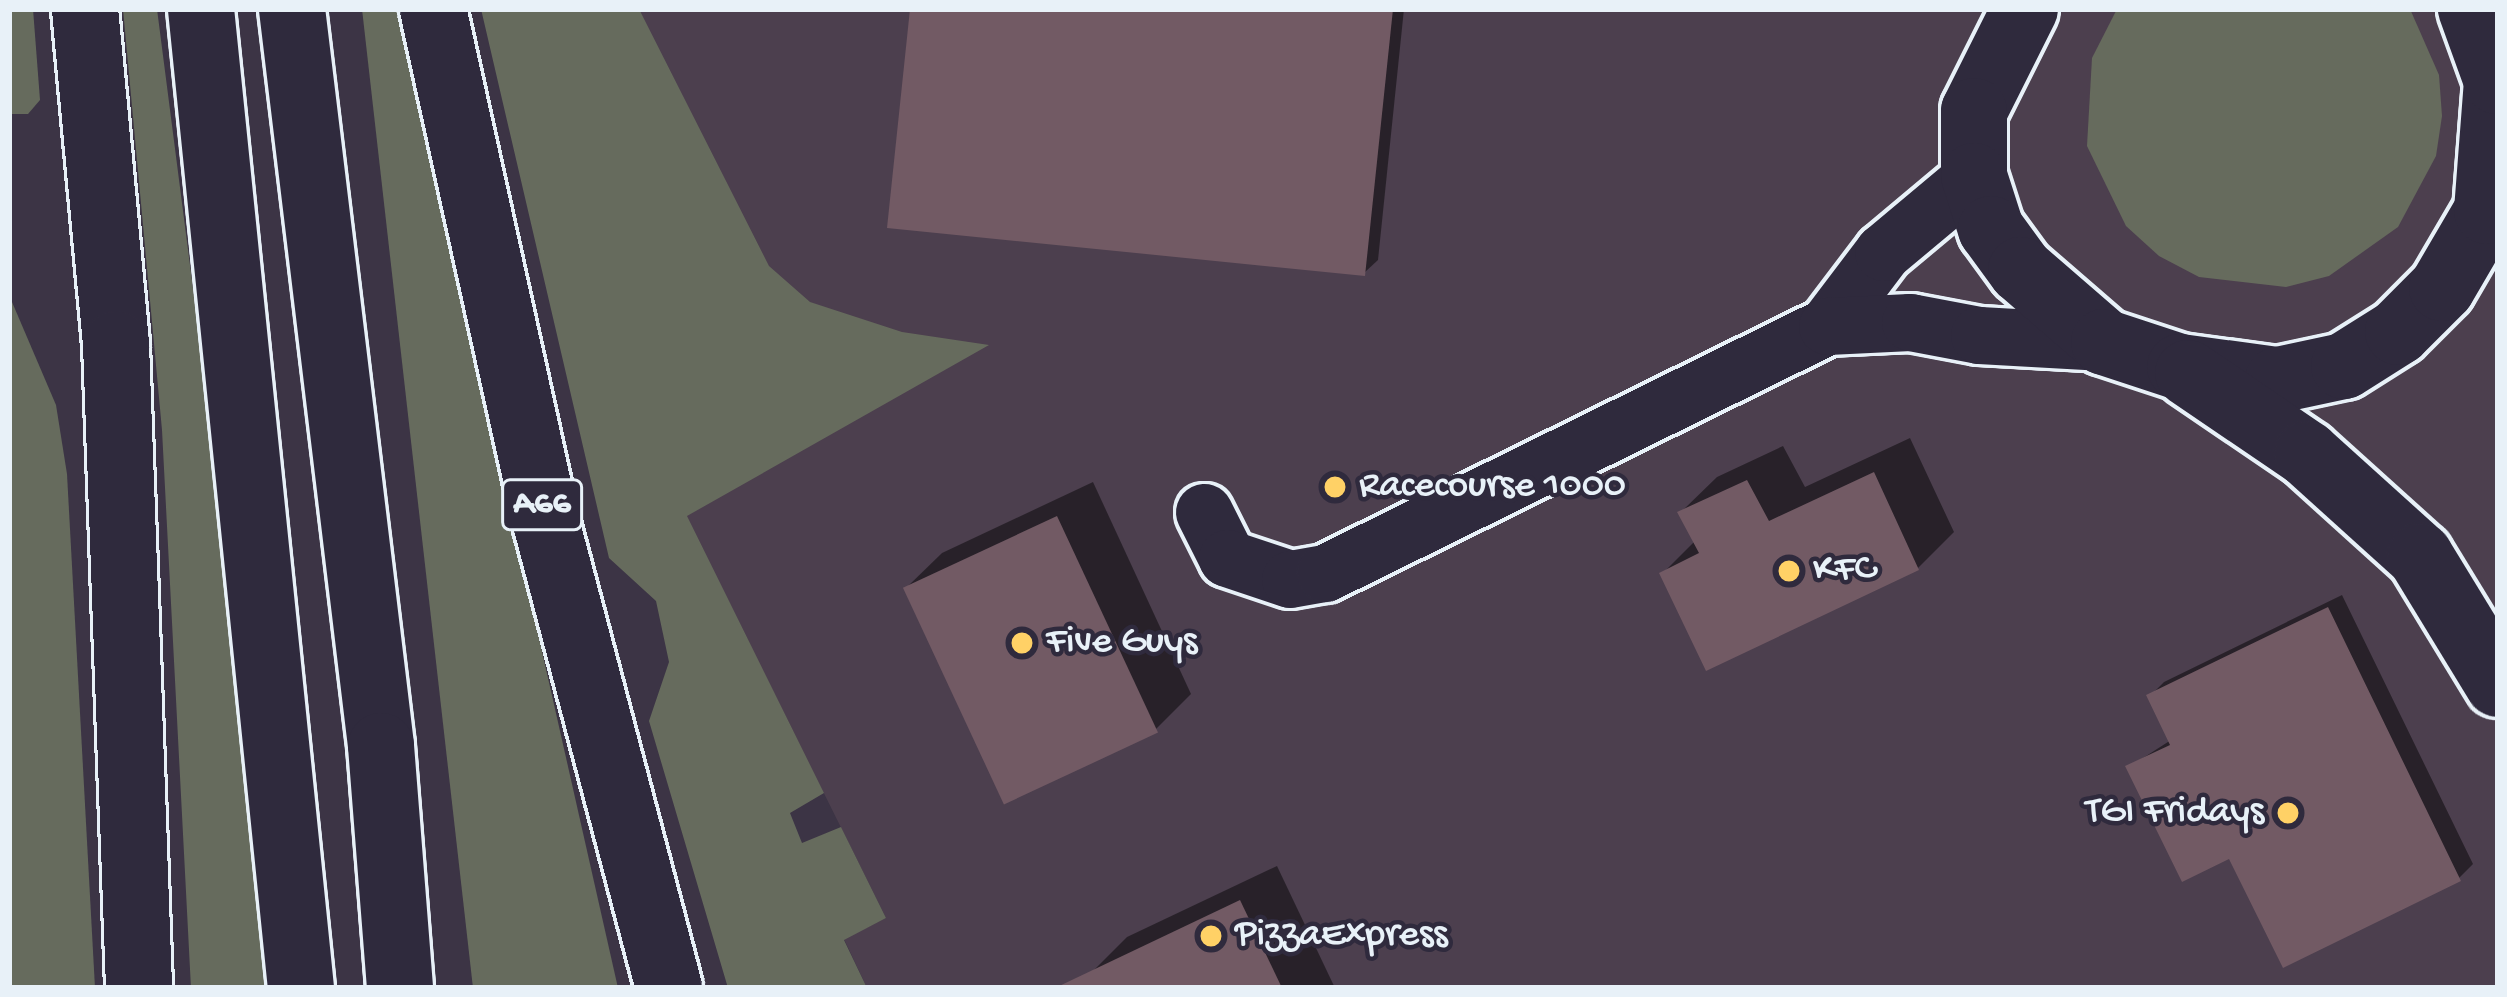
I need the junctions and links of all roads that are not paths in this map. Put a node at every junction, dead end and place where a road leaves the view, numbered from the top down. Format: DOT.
graph roads {
  1 [pos="86,9"];
  2 [pos="202,9"];
  3 [pos="292,9"];
  4 [pos="433,9"];
  5 [pos="1989,9"];
  6 [pos="2025,9"];
  7 [pos="2471,9"];
  8 [pos="1974,111"];
  9 [pos="1974,176"];
  10 [pos="2493,197"];
  11 [pos="2498,281"];
  12 [pos="1827,326"];
  13 [pos="2104,341"];
  14 [pos="2180,368"];
  15 [pos="1204,512"];
  16 [pos="2498,684"];
  17 [pos="139,988"];
  18 [pos="302,988"];
  19 [pos="400,988"];
  20 [pos="669,988"];
  1 -- 17 [label="main road"];
  2 -- 18 [label="main road"];
  3 -- 19 [label="main road"];
  4 -- 20 [label="main road, A66"];
  5 -- 8 [label="street"];
  6 -- 8 [label="main road"];
  7 -- 10 [label="main road"];
  8 -- 9 [label="main road"];
  9 -- 12 [label="street"];
  9 -- 13 [label="main road"];
  10 -- 11 [label="main road"];
  10 -- 14 [label="main road"];
  12 -- 13 [label="street"];
  12 -- 15 [label="street"];
  13 -- 14 [label="main road"];
  14 -- 16 [label="main road"];
}
